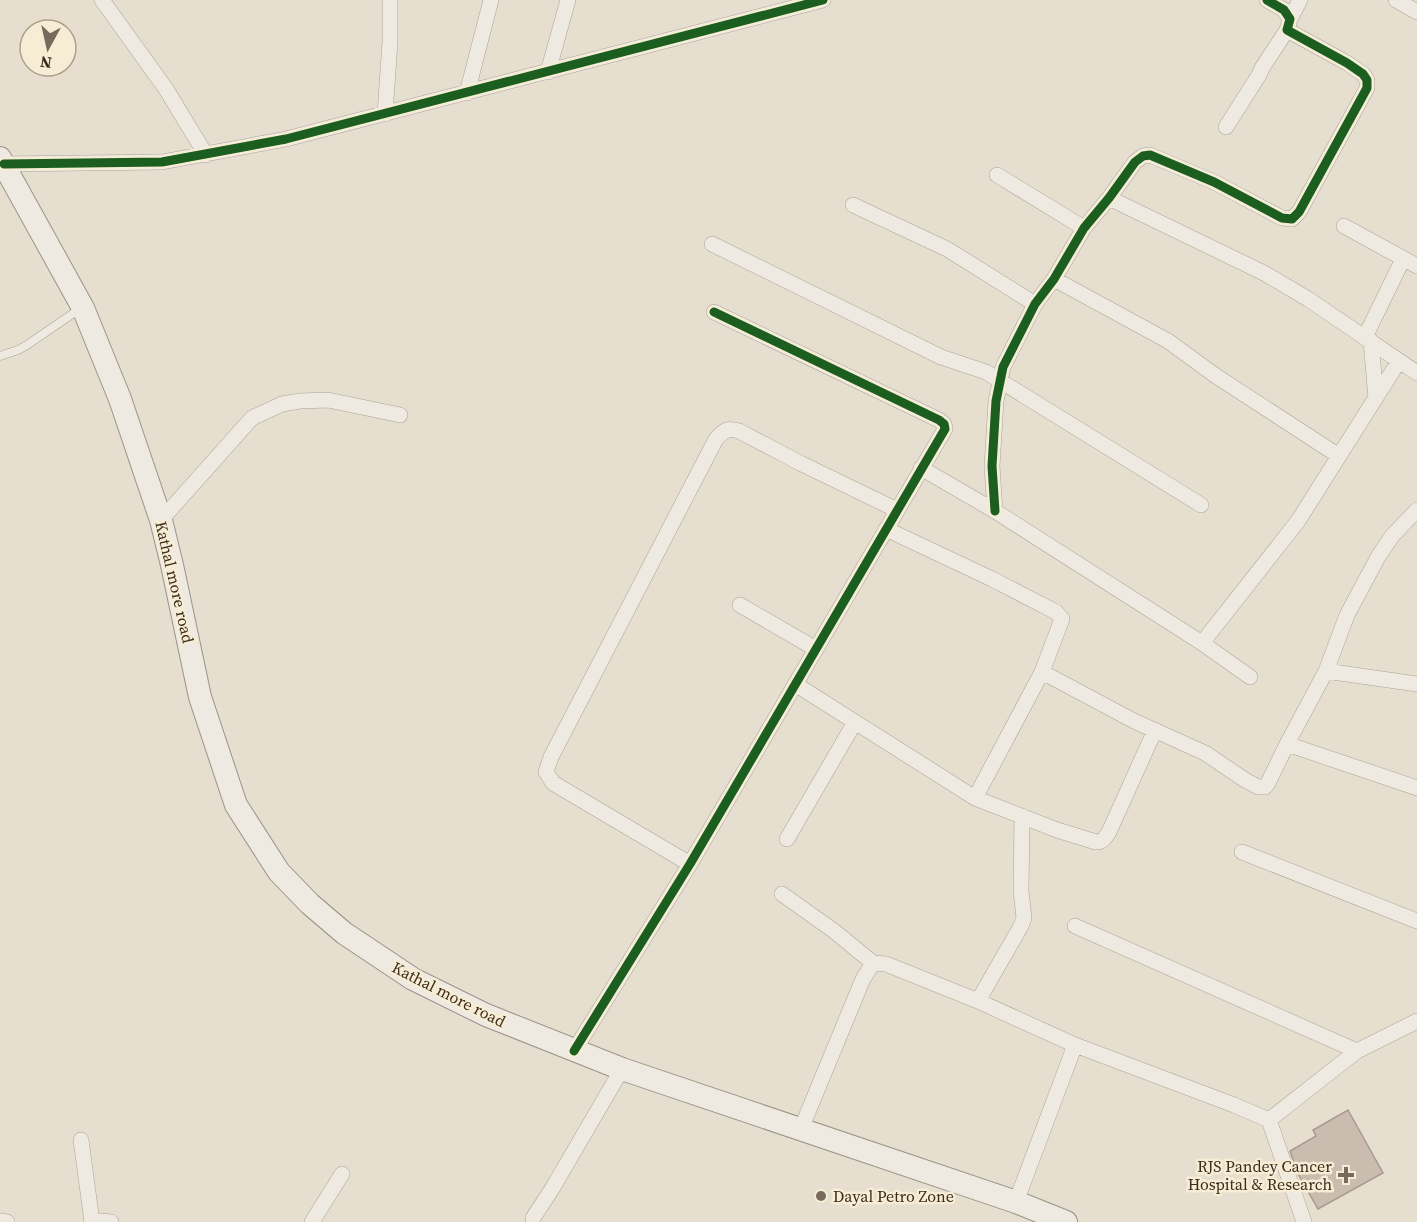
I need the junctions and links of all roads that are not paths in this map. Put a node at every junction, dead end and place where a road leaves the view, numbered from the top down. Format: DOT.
graph roads {
  1 [pos="102,0"];
  2 [pos="390,0"];
  3 [pos="491,0"];
  4 [pos="568,0"];
  5 [pos="823,0"];
  6 [pos="1267,0"];
  7 [pos="1300,0"];
  8 [pos="1396,0"];
  9 [pos="1417,12"];
  10 [pos="1288,25"];
  11 [pos="548,72"];
  12 [pos="467,93"];
  13 [pos="385,114"];
  14 [pos="1226,127"];
  15 [pos="206,155"];
  16 [pos="2,161"];
  17 [pos="997,175"];
  18 [pos="1109,198"];
  19 [pos="853,205"];
  20 [pos="1344,226"];
  21 [pos="1084,228"];
  22 [pos="712,244"];
  23 [pos="1410,263"];
  24 [pos="1054,279"];
  25 [pos="1035,304"];
  26 [pos="83,308"];
  27 [pos="714,312"];
  28 [pos="1368,339"];
  29 [pos="0,356"];
  30 [pos="1399,361"];
  31 [pos="1417,373"];
  32 [pos="1000,380"];
  33 [pos="1376,399"];
  34 [pos="400,415"];
  35 [pos="1339,456"];
  36 [pos="921,468"];
  37 [pos="1201,505"];
  38 [pos="897,510"];
  39 [pos="1417,510"];
  40 [pos="995,511"];
  41 [pos="161,520"];
  42 [pos="886,529"];
  43 [pos="740,605"];
  44 [pos="1202,643"];
  45 [pos="816,648"];
  46 [pos="1326,671"];
  47 [pos="1042,672"];
  48 [pos="1250,677"];
  49 [pos="795,684"];
  50 [pos="1417,684"];
  51 [pos="855,723"];
  52 [pos="1155,730"];
  53 [pos="1287,744"];
  54 [pos="1417,788"];
  55 [pos="975,798"];
  56 [pos="1022,816"];
  57 [pos="788,839"];
  58 [pos="1242,852"];
  59 [pos="690,864"];
  60 [pos="782,894"];
  61 [pos="1417,921"];
  62 [pos="1075,926"];
  63 [pos="873,963"];
  64 [pos="978,1001"];
  65 [pos="1417,1021"];
  66 [pos="1075,1045"];
  67 [pos="574,1051"];
  68 [pos="1357,1052"];
  69 [pos="622,1069"];
  70 [pos="1269,1120"];
  71 [pos="801,1129"];
  72 [pos="81,1140"];
  73 [pos="342,1174"];
  74 [pos="1016,1202"];
  75 [pos="532,1218"];
  76 [pos="0,1221"];
  77 [pos="92,1221"];
  78 [pos="7,1222"];
  79 [pos="111,1222"];
  80 [pos="312,1222"];
  81 [pos="1066,1222"];
  82 [pos="1304,1222"];
  1 -- 15 [label="street"];
  2 -- 13 [label="street"];
  3 -- 12 [label="street"];
  4 -- 11 [label="street"];
  5 -- 11 [label="street"];
  6 -- 10 [label="street"];
  7 -- 10 [label="street"];
  8 -- 9 [label="street"];
  10 -- 14 [label="street"];
  10 -- 18 [label="street"];
  11 -- 12 [label="street"];
  12 -- 13 [label="street"];
  13 -- 15 [label="street"];
  15 -- 16 [label="street"];
  16 -- 26 [label="main road, Kathal more road"];
  17 -- 21 [label="street"];
  18 -- 21 [label="street"];
  18 -- 28 [label="street"];
  19 -- 25 [label="street"];
  20 -- 23 [label="street"];
  21 -- 24 [label="street"];
  22 -- 32 [label="street"];
  23 -- 28 [label="street"];
  24 -- 25 [label="street"];
  24 -- 35 [label="street"];
  25 -- 32 [label="street"];
  26 -- 29 [label="lane"];
  26 -- 41 [label="main road, Kathal more road"];
  27 -- 36 [label="street"];
  28 -- 30 [label="street"];
  28 -- 33 [label="street"];
  30 -- 31 [label="street"];
  30 -- 33 [label="street"];
  32 -- 37 [label="street"];
  32 -- 40 [label="street"];
  33 -- 35 [label="street"];
  34 -- 41 [label="street"];
  35 -- 44 [label="street"];
  36 -- 38 [label="street"];
  36 -- 40 [label="street"];
  38 -- 42 [label="street"];
  38 -- 59 [label="street"];
  39 -- 46 [label="street"];
  40 -- 44 [label="street"];
  41 -- 67 [label="main road, Kathal more road"];
  42 -- 45 [label="street"];
  42 -- 47 [label="street"];
  43 -- 45 [label="street"];
  44 -- 48 [label="street"];
  45 -- 49 [label="street"];
  46 -- 50 [label="street"];
  46 -- 53 [label="street"];
  47 -- 52 [label="street"];
  47 -- 55 [label="street"];
  49 -- 51 [label="street"];
  49 -- 59 [label="street"];
  51 -- 55 [label="street"];
  51 -- 57 [label="street"];
  52 -- 53 [label="street"];
  52 -- 56 [label="street"];
  53 -- 54 [label="street"];
  55 -- 56 [label="street"];
  56 -- 64 [label="street"];
  58 -- 61 [label="street"];
  59 -- 67 [label="street"];
  60 -- 63 [label="street"];
  62 -- 68 [label="street"];
  63 -- 64 [label="street"];
  63 -- 71 [label="street"];
  64 -- 66 [label="street"];
  65 -- 68 [label="street"];
  66 -- 70 [label="street"];
  66 -- 74 [label="street"];
  67 -- 69 [label="main road, Kathal more road"];
  68 -- 70 [label="street"];
  69 -- 71 [label="main road, Kathal more road"];
  69 -- 75 [label="street"];
  70 -- 82 [label="street"];
  71 -- 74 [label="main road, Kathal more road"];
  72 -- 77 [label="street"];
  73 -- 80 [label="street"];
  74 -- 81 [label="main road, Kathal more road"];
  76 -- 78 [label="street"];
  77 -- 79 [label="street"];
}
